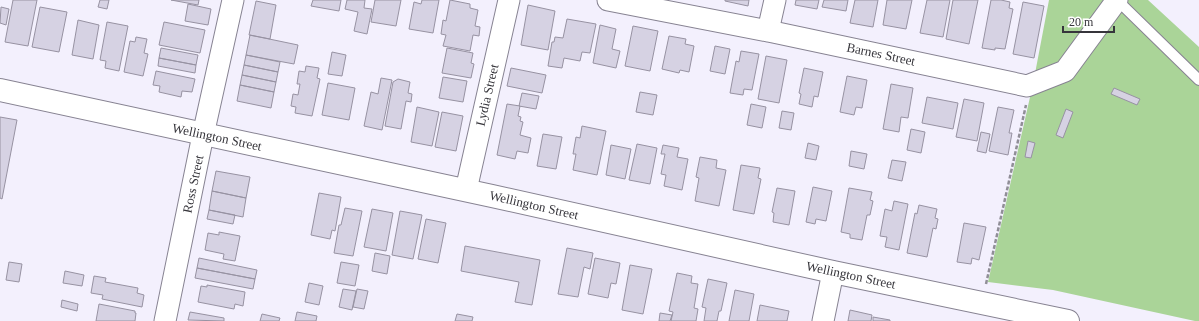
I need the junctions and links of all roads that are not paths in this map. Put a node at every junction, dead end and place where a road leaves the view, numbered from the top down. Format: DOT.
graph roads {
  1 [pos="233,0"];
  2 [pos="509,0"];
  3 [pos="608,0"];
  4 [pos="775,0"];
  5 [pos="1117,0"];
  6 [pos="768,31"];
  7 [pos="1199,80"];
  8 [pos="0,90"];
  9 [pos="203,134"];
  10 [pos="466,190"];
  11 [pos="834,272"];
  12 [pos="165,321"];
  13 [pos="822,321"];
  14 [pos="1068,321"];
  1 -- 9 [label="street, Ross Street"];
  2 -- 10 [label="street, Lydia Street"];
  3 -- 6 [label="street, Barnes Street"];
  4 -- 6 [label="street"];
  5 -- 6 [label="street, Barnes Street"];
  5 -- 7 [label="lane"];
  8 -- 9 [label="street, Wellington Street"];
  9 -- 10 [label="street, Wellington Street"];
  9 -- 12 [label="street, Ross Street"];
  10 -- 11 [label="street, Wellington Street"];
  11 -- 13 [label="street"];
  11 -- 14 [label="street, Wellington Street"];
}
